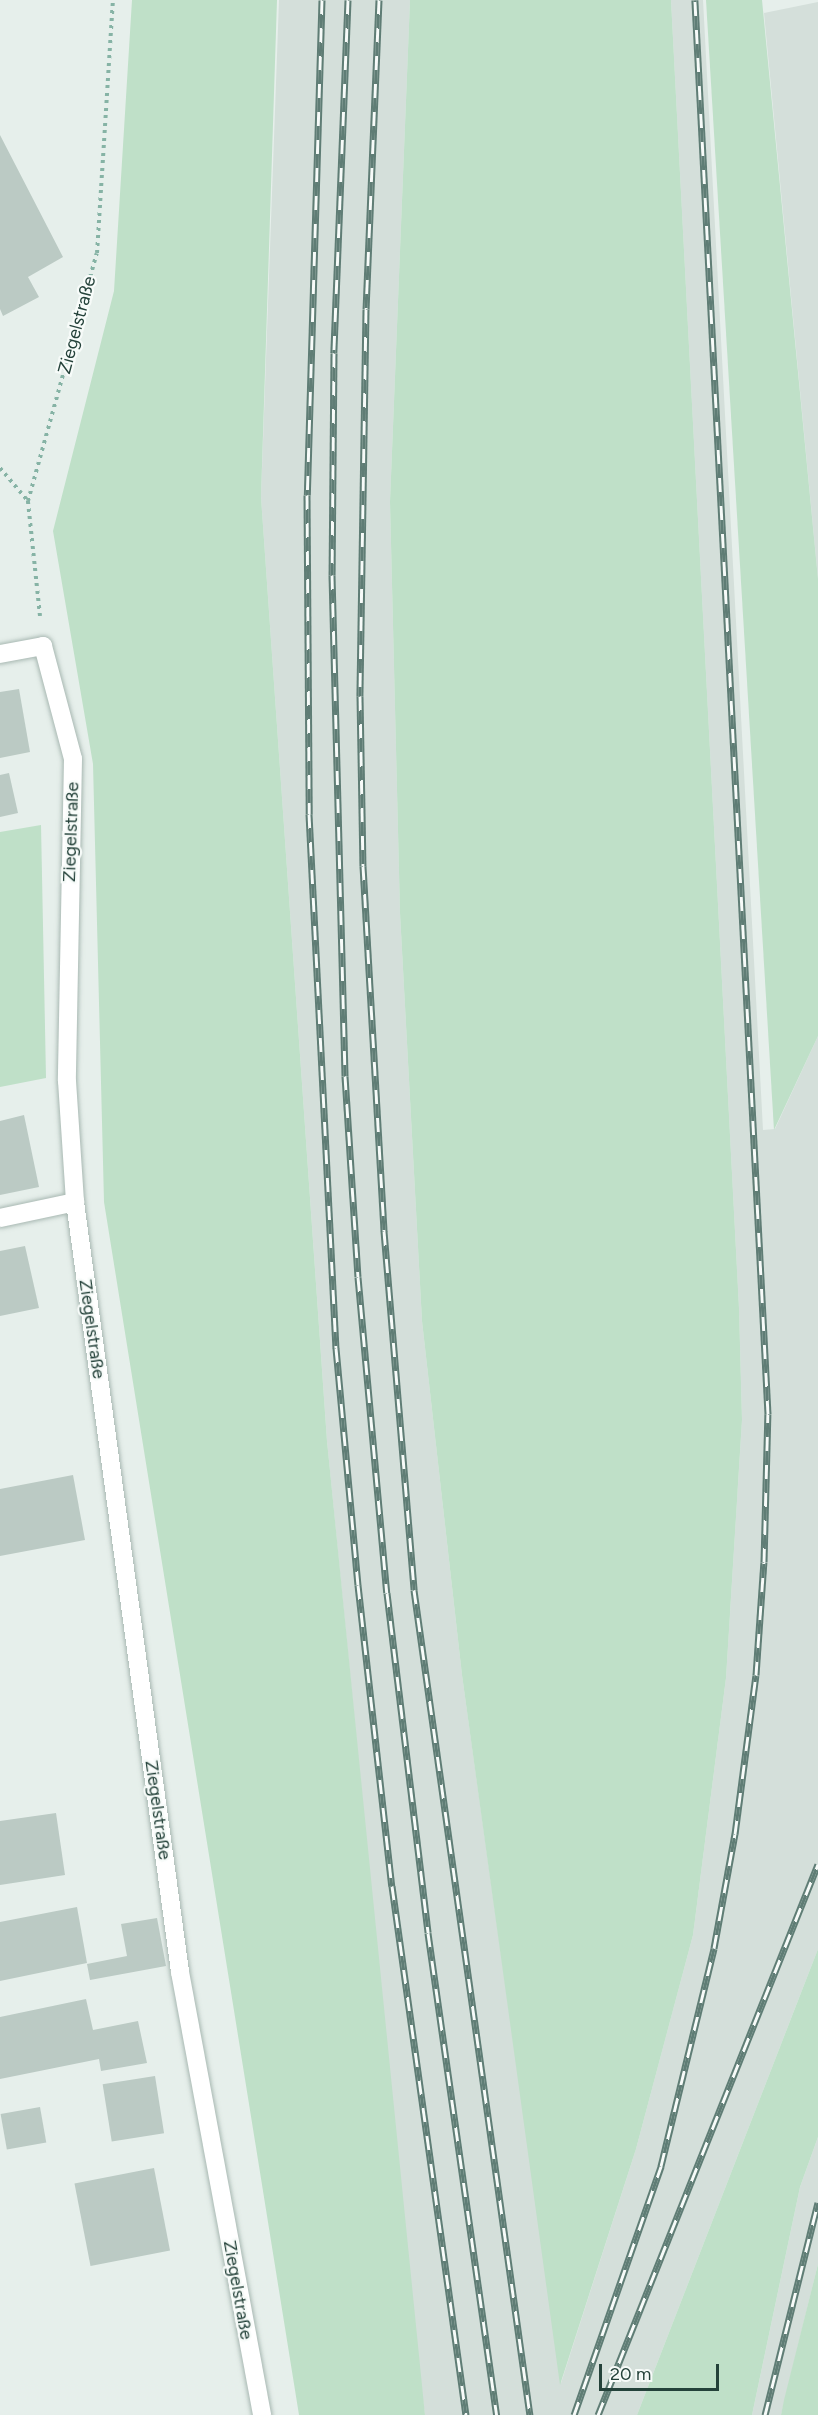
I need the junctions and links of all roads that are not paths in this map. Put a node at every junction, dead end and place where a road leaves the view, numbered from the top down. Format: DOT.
graph roads {
  1 [pos="0,654"];
  2 [pos="75,1202"];
  3 [pos="0,1218"];
  4 [pos="262,2415"];
  1 -- 2 [label="street, Ziegelstraße"];
  2 -- 3 [label="street"];
  2 -- 4 [label="street, Ziegelstraße"];
}
